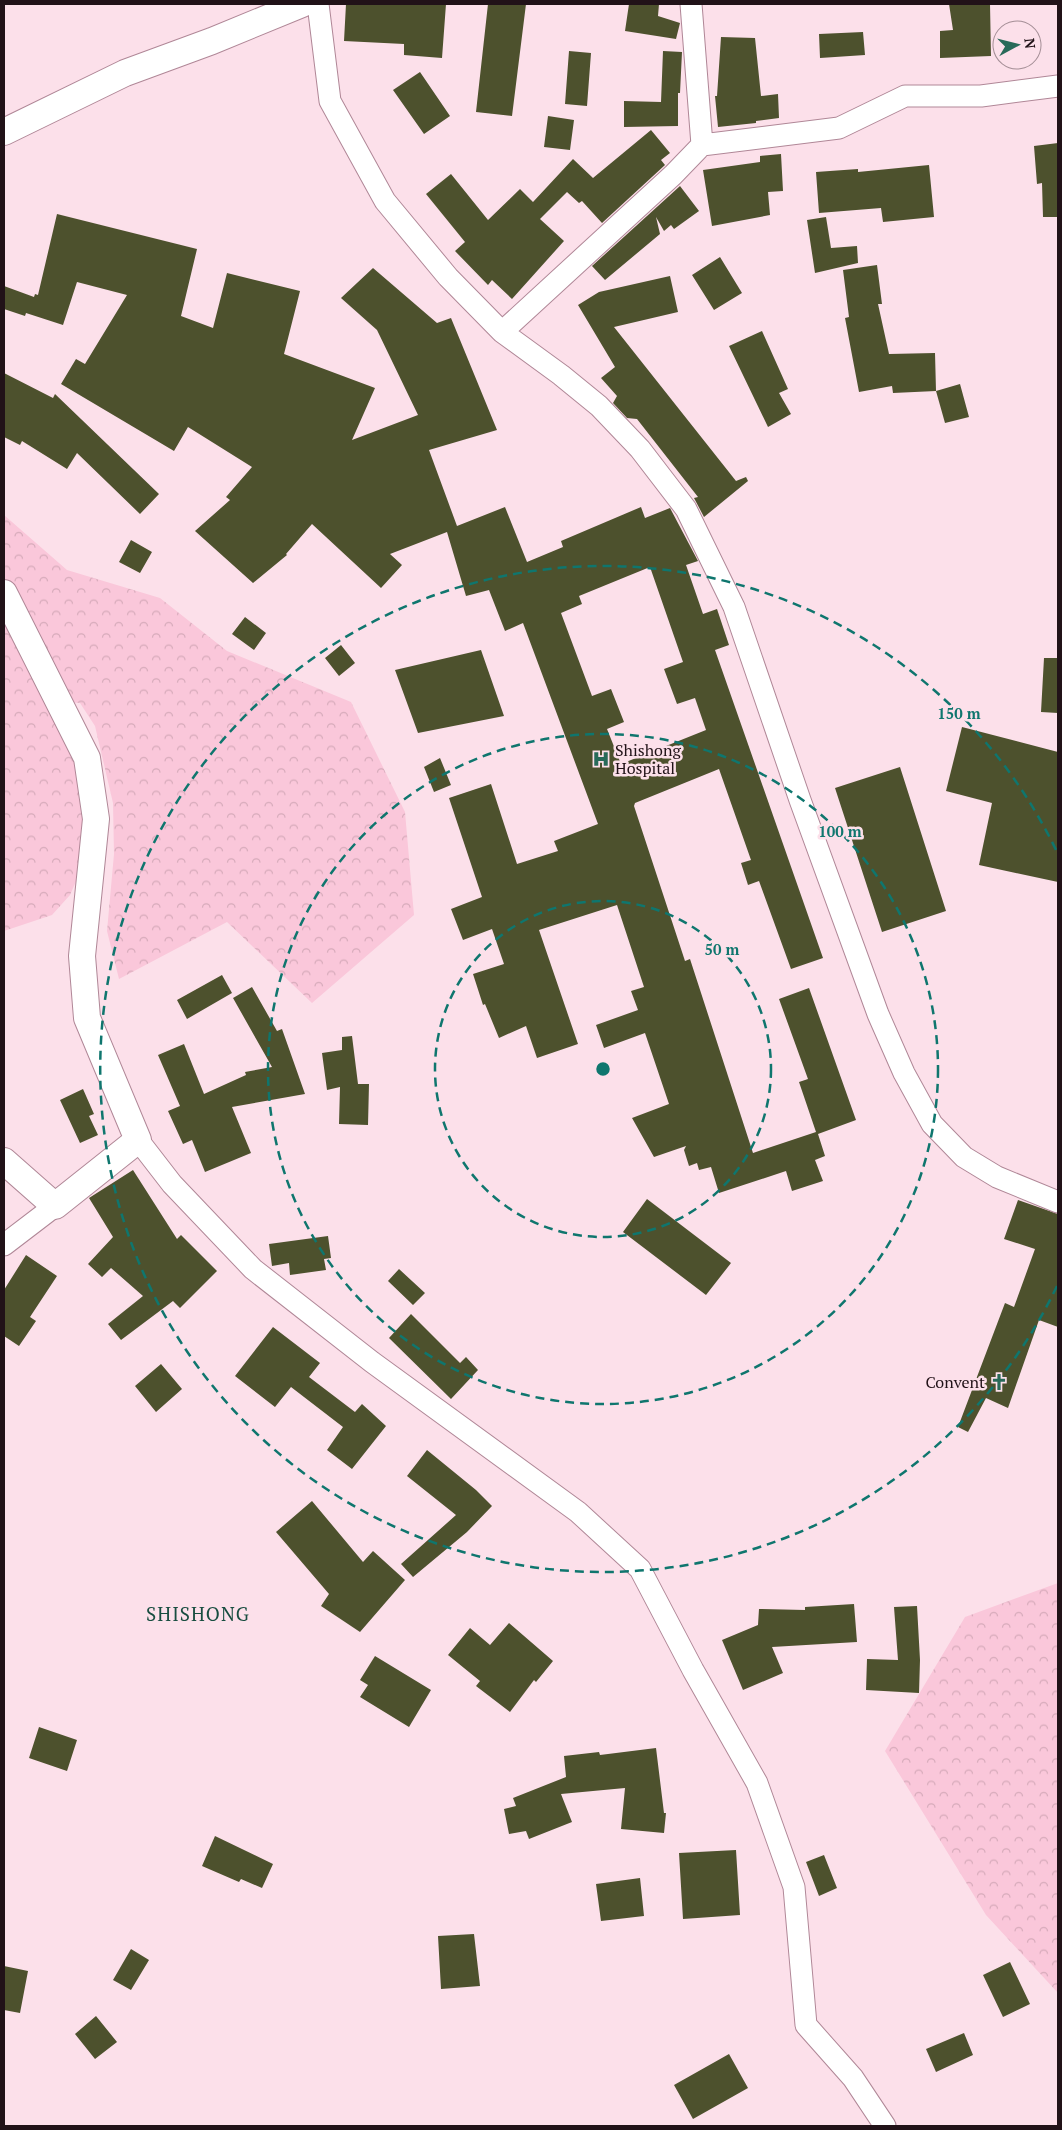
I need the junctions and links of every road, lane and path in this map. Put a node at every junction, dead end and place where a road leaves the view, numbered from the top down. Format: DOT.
graph roads {
  1 [pos="302,4"];
  2 [pos="318,4"];
  3 [pos="691,4"];
  4 [pos="1058,86"];
  5 [pos="4,132"];
  6 [pos="702,145"];
  7 [pos="502,332"];
  8 [pos="4,593"];
  9 [pos="138,1140"];
  10 [pos="4,1161"];
  11 [pos="1058,1202"];
  12 [pos="55,1206"];
  13 [pos="4,1245"];
  14 [pos="885,2126"];
  1 -- 5 [label="street"];
  2 -- 7 [label="street"];
  3 -- 6 [label="street"];
  4 -- 6 [label="street"];
  6 -- 7 [label="street"];
  7 -- 11 [label="street"];
  8 -- 9 [label="street"];
  9 -- 12 [label="street"];
  9 -- 14 [label="street"];
  10 -- 12 [label="street"];
  12 -- 13 [label="street"];
}
